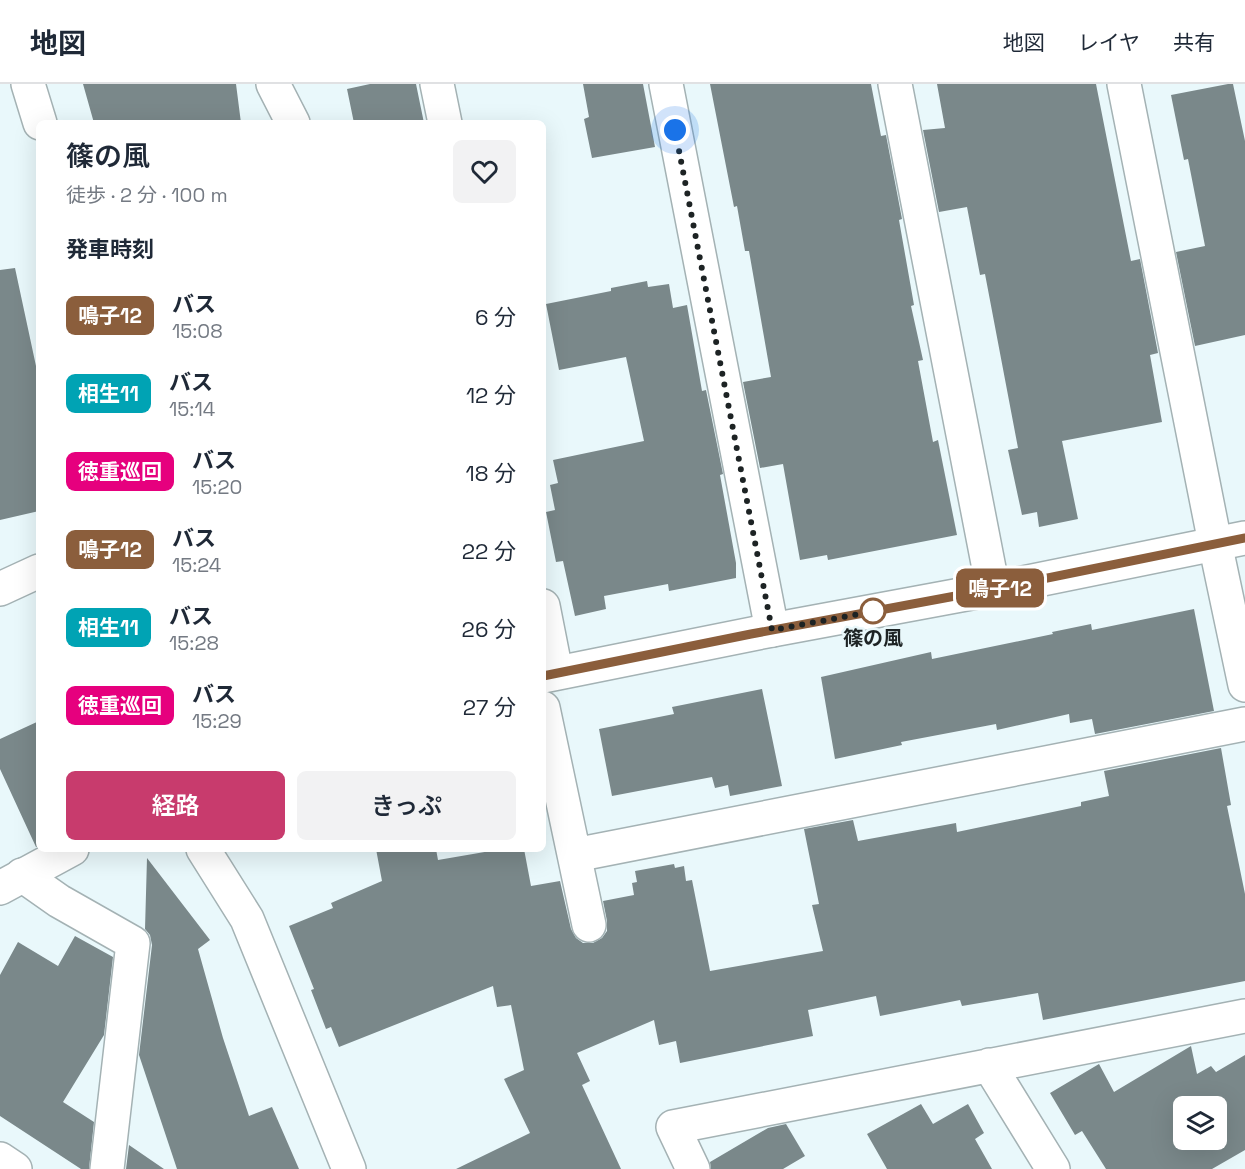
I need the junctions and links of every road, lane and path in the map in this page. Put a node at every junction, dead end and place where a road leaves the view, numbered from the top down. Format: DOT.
graph roads {
  1 [pos="28,84"];
  2 [pos="273,84"];
  3 [pos="437,84"];
  4 [pos="666,84"];
  5 [pos="895,84"];
  6 [pos="1124,84"];
  7 [pos="39,120"];
  8 [pos="291,120"];
  9 [pos="444,120"];
  10 [pos="1230,541"];
  11 [pos="36,572"];
  12 [pos="0,589"];
  13 [pos="993,589"];
  14 [pos="772,630"];
  15 [pos="546,635"];
  16 [pos="550,674"];
  17 [pos="1245,685"];
  18 [pos="546,722"];
  19 [pos="1245,724"];
  20 [pos="66,852"];
  21 [pos="205,852"];
  22 [pos="575,855"];
  23 [pos="11,882"];
  24 [pos="589,925"];
  25 [pos="1245,1016"];
  26 [pos="989,1065"];
  27 [pos="0,1159"];
  28 [pos="15,1169"];
  29 [pos="107,1169"];
  30 [pos="349,1169"];
  31 [pos="693,1169"];
  32 [pos="1053,1169"];
  1 -- 7 [label="street"];
  2 -- 8 [label="street"];
  3 -- 9 [label="street"];
  4 -- 14 [label="street"];
  5 -- 13 [label="street"];
  6 -- 10 [label="street"];
  10 -- 13 [label="street"];
  10 -- 17 [label="street"];
  11 -- 12 [label="street"];
  13 -- 14 [label="street"];
  14 -- 16 [label="street"];
  15 -- 16 [label="street"];
  18 -- 22 [label="street"];
  19 -- 22 [label="street"];
  20 -- 23 [label="street"];
  21 -- 30 [label="street"];
  22 -- 24 [label="street"];
  23 -- 29 [label="street"];
  25 -- 26 [label="street"];
  26 -- 31 [label="street"];
  26 -- 32 [label="street"];
  27 -- 28 [label="street"];
}
